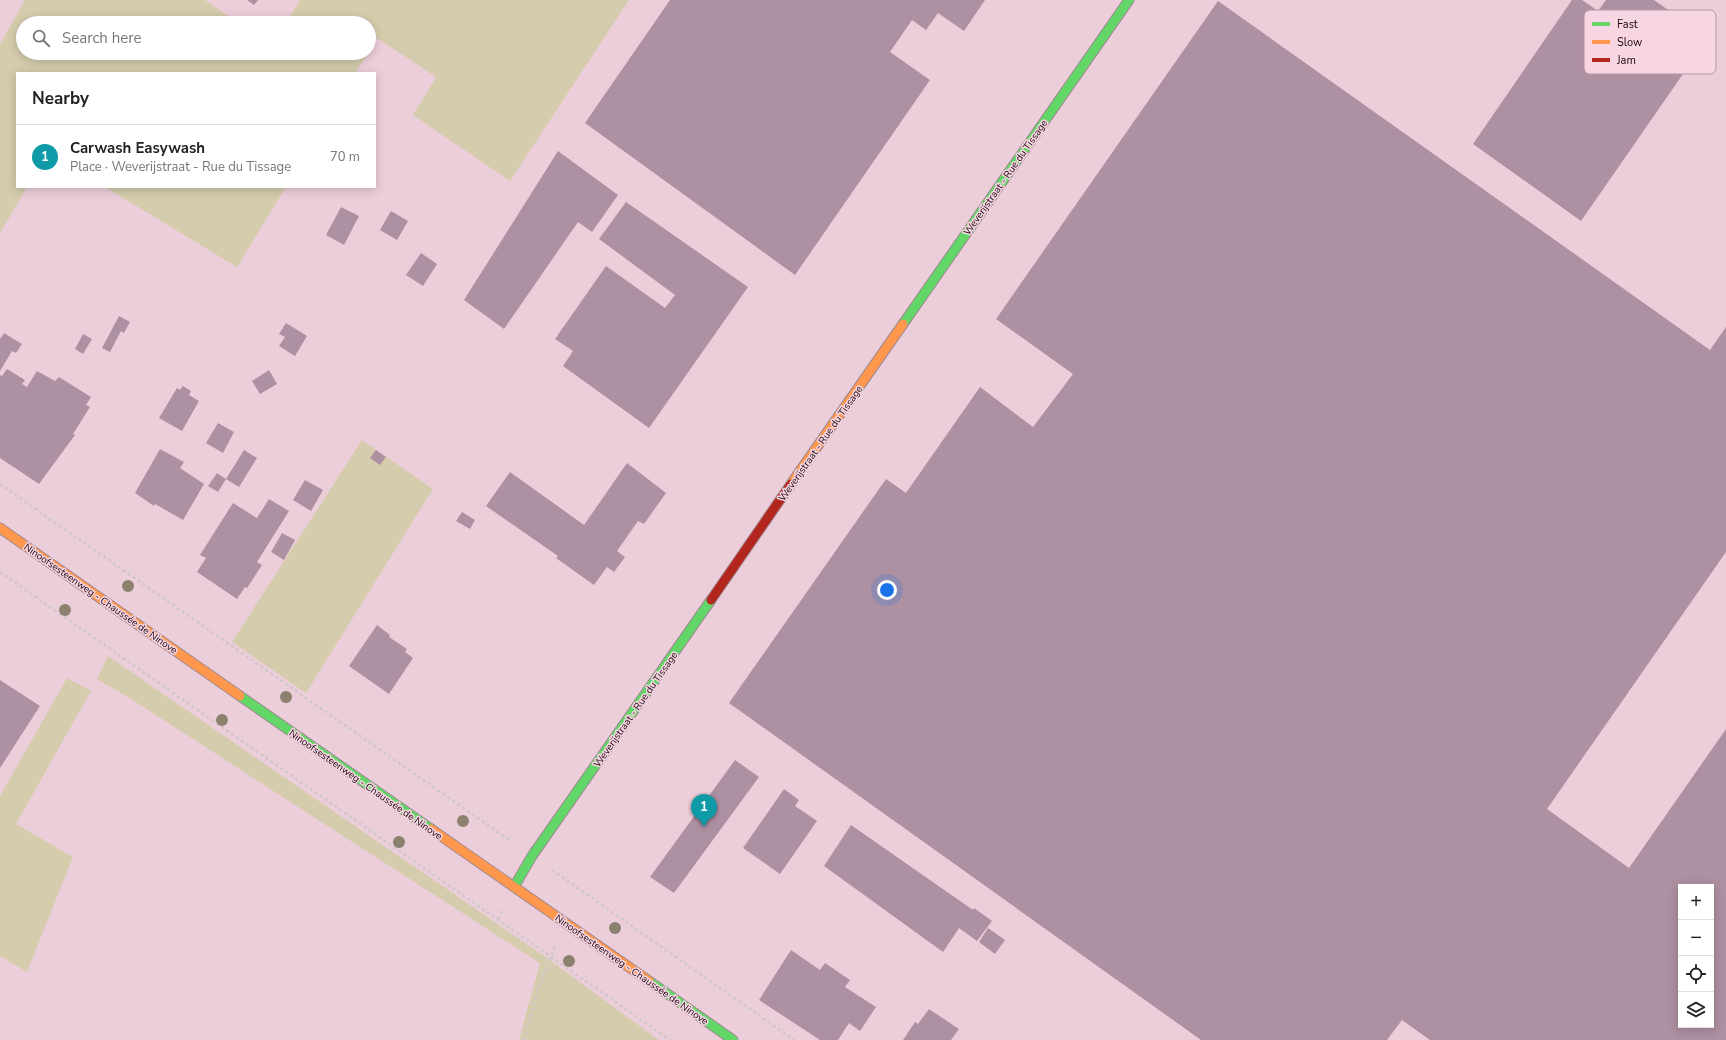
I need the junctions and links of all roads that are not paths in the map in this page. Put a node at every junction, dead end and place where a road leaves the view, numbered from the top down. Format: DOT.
graph roads {
  1 [pos="1129,0"];
  2 [pos="0,528"];
  3 [pos="514,887"];
  4 [pos="733,1040"];
  1 -- 3 [label="street, Weverijstraat - Rue du Tissage"];
  2 -- 3 [label="street, Ninoofsesteenweg - Chaussée de Ninove"];
  3 -- 4 [label="street, Ninoofsesteenweg - Chaussée de Ninove"];
}
